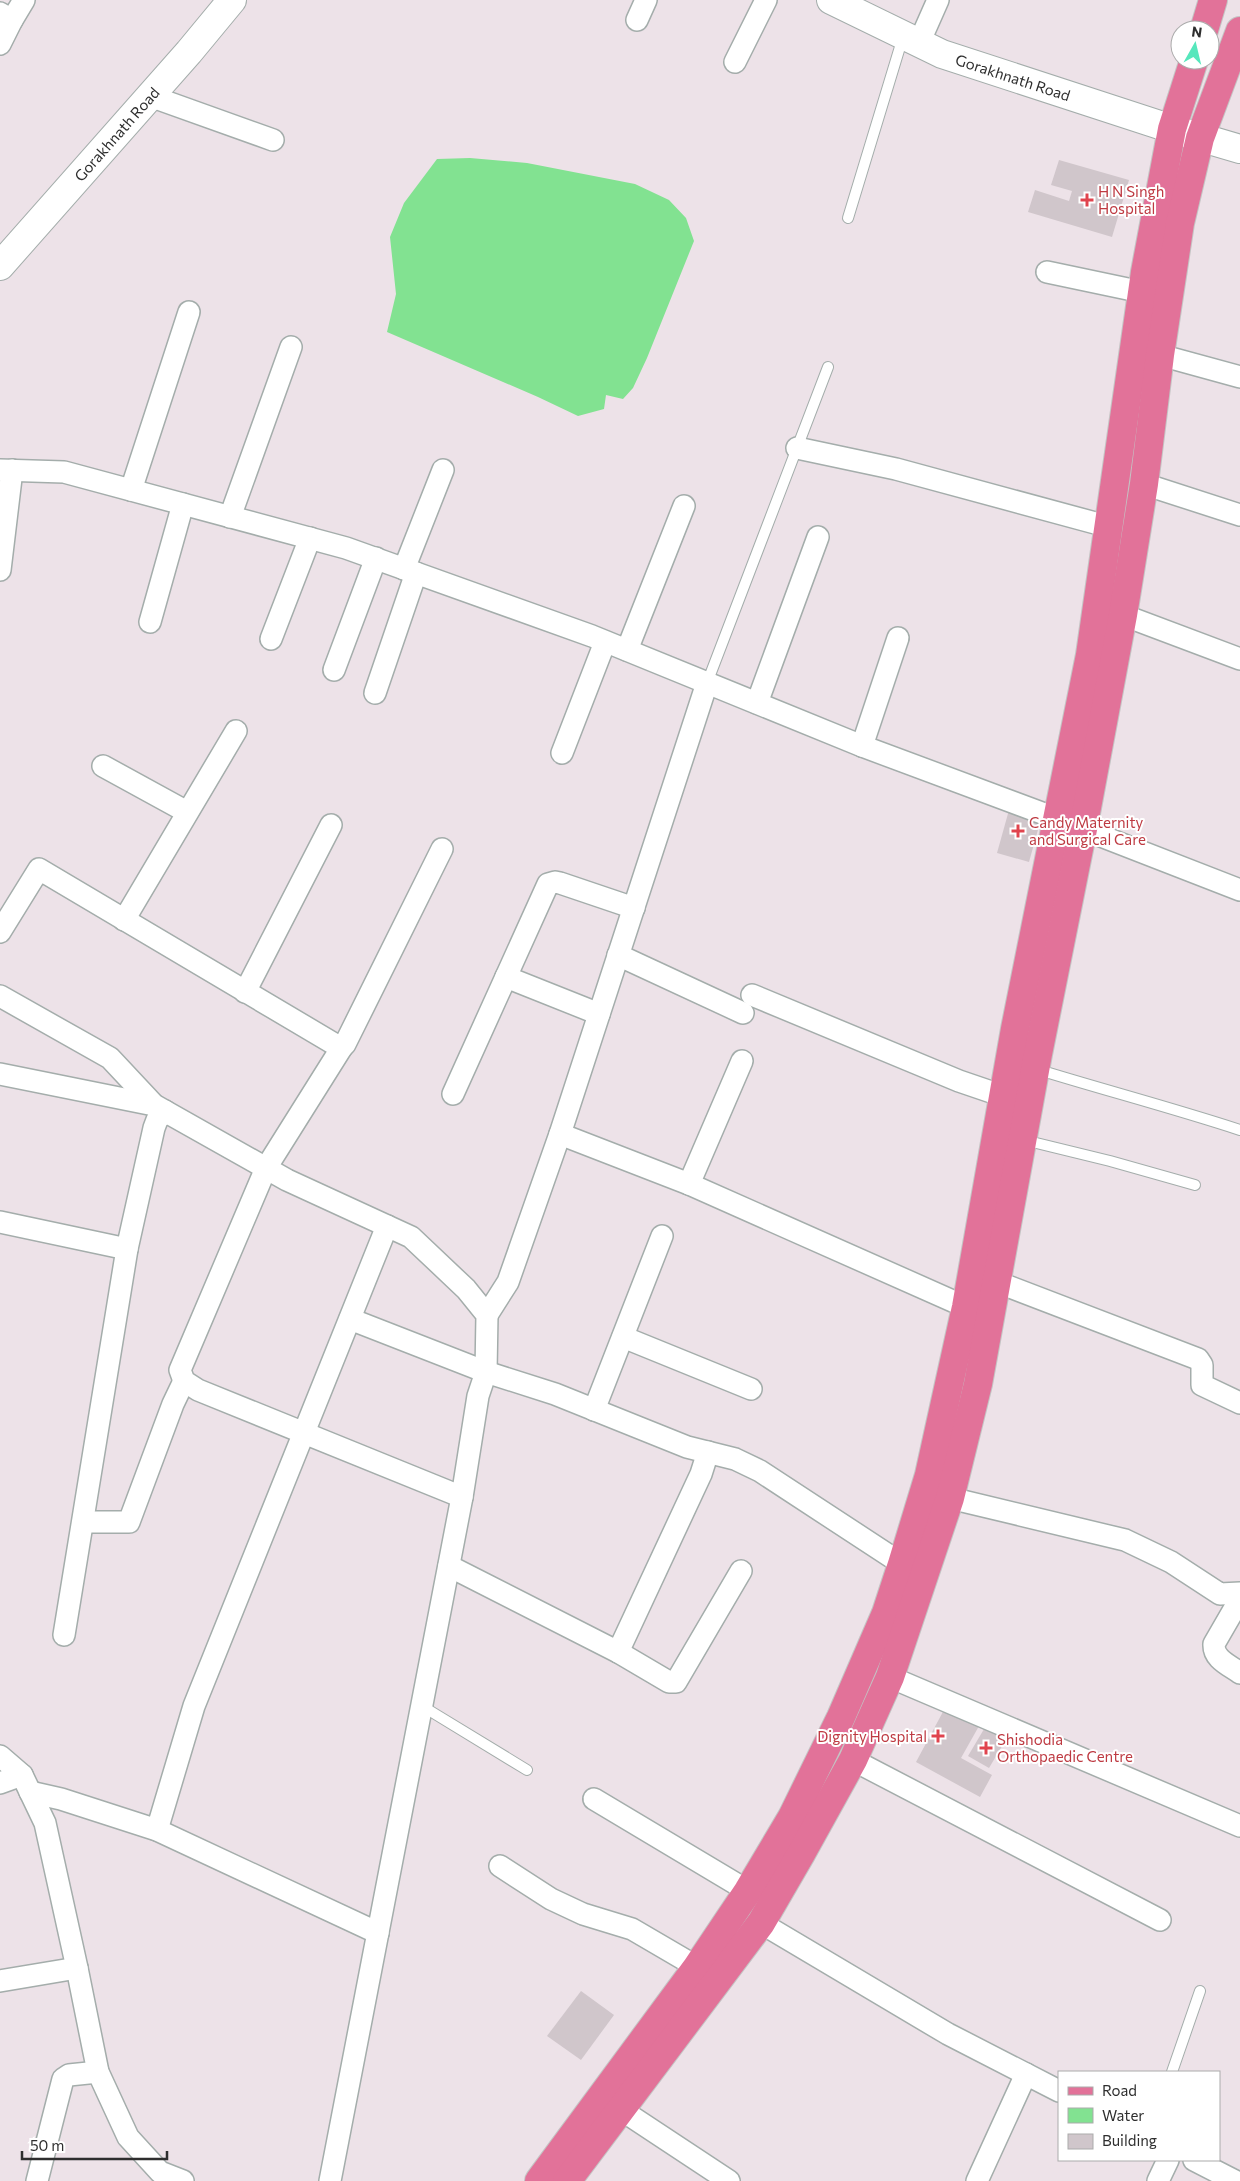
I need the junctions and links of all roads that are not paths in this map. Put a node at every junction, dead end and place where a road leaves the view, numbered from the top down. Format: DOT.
graph roads {
  1 [pos="24,0"];
  2 [pos="232,0"];
  3 [pos="646,0"];
  4 [pos="766,0"];
  5 [pos="831,0"];
  6 [pos="938,0"];
  7 [pos="1213,0"];
  8 [pos="6,17"];
  9 [pos="637,20"];
  10 [pos="1207,20"];
  11 [pos="1240,30"];
  12 [pos="912,39"];
  13 [pos="0,44"];
  14 [pos="735,62"];
  15 [pos="1191,70"];
  16 [pos="150,96"];
  17 [pos="1172,129"];
  18 [pos="1200,138"];
  19 [pos="273,140"];
  20 [pos="1240,149"];
  21 [pos="848,218"];
  22 [pos="0,266"];
  23 [pos="1047,272"];
  24 [pos="1142,292"];
  25 [pos="189,312"];
  26 [pos="291,346"];
  27 [pos="1160,355"];
  28 [pos="828,367"];
  29 [pos="1240,377"];
  30 [pos="797,448"];
  31 [pos="6,470"];
  32 [pos="443,470"];
  33 [pos="1144,484"];
  34 [pos="131,490"];
  35 [pos="183,504"];
  36 [pos="684,506"];
  37 [pos="1240,515"];
  38 [pos="230,516"];
  39 [pos="1110,527"];
  40 [pos="818,537"];
  41 [pos="310,538"];
  42 [pos="376,558"];
  43 [pos="0,570"];
  44 [pos="410,571"];
  45 [pos="1123,615"];
  46 [pos="150,622"];
  47 [pos="898,638"];
  48 [pos="271,639"];
  49 [pos="605,642"];
  50 [pos="627,650"];
  51 [pos="1240,659"];
  52 [pos="334,670"];
  53 [pos="707,683"];
  54 [pos="375,693"];
  55 [pos="756,703"];
  56 [pos="236,730"];
  57 [pos="862,746"];
  58 [pos="562,753"];
  59 [pos="103,766"];
  60 [pos="187,812"];
  61 [pos="1071,824"];
  62 [pos="331,825"];
  63 [pos="442,849"];
  64 [pos="1240,890"];
  65 [pos="634,908"];
  66 [pos="124,920"];
  67 [pos="0,932"];
  68 [pos="618,955"];
  69 [pos="506,977"];
  70 [pos="245,992"];
  71 [pos="0,996"];
  72 [pos="599,1014"];
  73 [pos="342,1047"];
  74 [pos="742,1061"];
  75 [pos="1035,1069"];
  76 [pos="0,1074"];
  77 [pos="453,1094"];
  78 [pos="1003,1096"];
  79 [pos="160,1108"];
  80 [pos="1240,1130"];
  81 [pos="560,1134"];
  82 [pos="1023,1140"];
  83 [pos="266,1168"];
  84 [pos="689,1184"];
  85 [pos="1195,1185"];
  86 [pos="0,1222"];
  87 [pos="387,1226"];
  88 [pos="662,1236"];
  89 [pos="127,1249"];
  90 [pos="997,1282"];
  91 [pos="966,1307"];
  92 [pos="487,1315"];
  93 [pos="350,1319"];
  94 [pos="623,1337"];
  95 [pos="486,1372"];
  96 [pos="184,1381"];
  97 [pos="751,1389"];
  98 [pos="1240,1403"];
  99 [pos="594,1410"];
  100 [pos="303,1432"];
  101 [pos="708,1452"];
  102 [pos="462,1497"];
  103 [pos="950,1498"];
  104 [pos="83,1522"];
  105 [pos="902,1564"];
  106 [pos="449,1566"];
  107 [pos="741,1571"];
  108 [pos="1240,1592"];
  109 [pos="1240,1599"];
  110 [pos="64,1635"];
  111 [pos="618,1652"];
  112 [pos="1240,1673"];
  113 [pos="890,1677"];
  114 [pos="422,1706"];
  115 [pos="0,1756"];
  116 [pos="853,1760"];
  117 [pos="527,1770"];
  118 [pos="0,1783"];
  119 [pos="26,1784"];
  120 [pos="594,1799"];
  121 [pos="1240,1826"];
  122 [pos="157,1830"];
  123 [pos="500,1866"];
  124 [pos="748,1891"];
  125 [pos="1160,1920"];
  126 [pos="761,1923"];
  127 [pos="378,1932"];
  128 [pos="697,1967"];
  129 [pos="78,1968"];
  130 [pos="0,1981"];
  131 [pos="1200,1991"];
  132 [pos="1172,2071"];
  133 [pos="98,2072"];
  134 [pos="1026,2074"];
  135 [pos="1058,2090"];
  136 [pos="620,2109"];
  137 [pos="1168,2161"];
  138 [pos="1196,2161"];
  139 [pos="37,2181"];
  140 [pos="184,2181"];
  141 [pos="330,2181"];
  142 [pos="539,2181"];
  143 [pos="567,2181"];
  144 [pos="729,2181"];
  145 [pos="977,2181"];
  146 [pos="1158,2181"];
  147 [pos="1235,2181"];
  1 -- 8 [label="street"];
  2 -- 16 [label="main road, Gorakhnath Road"];
  3 -- 9 [label="street"];
  4 -- 14 [label="street"];
  5 -- 12 [label="main road, Gorakhnath Road"];
  6 -- 12 [label="street"];
  7 -- 10 [label="main road"];
  8 -- 13 [label="street"];
  11 -- 18 [label="main road"];
  12 -- 17 [label="main road, Gorakhnath Road"];
  12 -- 21 [label="lane"];
  15 -- 17 [label="main road"];
  16 -- 19 [label="street"];
  16 -- 22 [label="main road, Gorakhnath Road"];
  17 -- 18 [label="main road, Gorakhnath Road"];
  17 -- 24 [label="main road"];
  18 -- 20 [label="main road, Gorakhnath Road"];
  18 -- 27 [label="main road"];
  23 -- 24 [label="street"];
  24 -- 39 [label="main road"];
  25 -- 34 [label="street"];
  26 -- 38 [label="street"];
  27 -- 29 [label="street"];
  27 -- 33 [label="main road"];
  28 -- 30 [label="lane"];
  30 -- 39 [label="street"];
  30 -- 53 [label="lane"];
  31 -- 34 [label="street"];
  31 -- 43 [label="street"];
  32 -- 44 [label="street"];
  33 -- 37 [label="street"];
  33 -- 45 [label="main road"];
  34 -- 35 [label="street"];
  35 -- 38 [label="street"];
  35 -- 46 [label="street"];
  36 -- 50 [label="street"];
  38 -- 41 [label="street"];
  39 -- 61 [label="main road"];
  40 -- 55 [label="street"];
  41 -- 42 [label="street"];
  41 -- 48 [label="street"];
  42 -- 44 [label="street"];
  42 -- 52 [label="street"];
  44 -- 49 [label="street"];
  44 -- 54 [label="street"];
  45 -- 51 [label="street"];
  45 -- 61 [label="main road"];
  47 -- 57 [label="street"];
  49 -- 50 [label="street"];
  49 -- 58 [label="street"];
  50 -- 53 [label="street"];
  53 -- 55 [label="street"];
  53 -- 65 [label="street"];
  55 -- 57 [label="street"];
  56 -- 60 [label="street"];
  57 -- 61 [label="street"];
  59 -- 60 [label="street"];
  60 -- 66 [label="street"];
  61 -- 64 [label="street"];
  61 -- 75 [label="main road"];
  61 -- 78 [label="main road"];
  62 -- 70 [label="street"];
  63 -- 73 [label="street"];
  65 -- 68 [label="street"];
  65 -- 69 [label="street"];
  66 -- 67 [label="street"];
  66 -- 70 [label="street"];
  68 -- 72 [label="street"];
  68 -- 78 [label="street"];
  69 -- 72 [label="street"];
  69 -- 77 [label="street"];
  70 -- 73 [label="street"];
  71 -- 79 [label="street"];
  72 -- 81 [label="street"];
  73 -- 83 [label="street"];
  74 -- 84 [label="street"];
  75 -- 80 [label="lane"];
  75 -- 82 [label="main road"];
  76 -- 79 [label="street"];
  78 -- 91 [label="main road"];
  79 -- 83 [label="street"];
  79 -- 89 [label="street"];
  81 -- 84 [label="street"];
  81 -- 92 [label="street"];
  82 -- 85 [label="lane"];
  82 -- 90 [label="main road"];
  83 -- 87 [label="street"];
  83 -- 96 [label="street"];
  84 -- 91 [label="street"];
  86 -- 89 [label="street"];
  87 -- 92 [label="street"];
  87 -- 93 [label="street"];
  88 -- 94 [label="street"];
  89 -- 104 [label="street"];
  90 -- 98 [label="street"];
  90 -- 103 [label="main road"];
  91 -- 105 [label="main road"];
  92 -- 95 [label="street"];
  93 -- 95 [label="street"];
  93 -- 100 [label="street"];
  94 -- 97 [label="street"];
  94 -- 99 [label="street"];
  95 -- 99 [label="street"];
  95 -- 102 [label="street"];
  96 -- 100 [label="street"];
  96 -- 104 [label="street"];
  99 -- 101 [label="street"];
  100 -- 102 [label="street"];
  100 -- 122 [label="street"];
  101 -- 105 [label="street"];
  101 -- 111 [label="street"];
  102 -- 106 [label="street"];
  103 -- 108 [label="street"];
  103 -- 113 [label="main road"];
  104 -- 110 [label="street"];
  105 -- 124 [label="main road"];
  106 -- 111 [label="street"];
  106 -- 114 [label="street"];
  107 -- 111 [label="street"];
  109 -- 112 [label="street"];
  113 -- 116 [label="main road"];
  113 -- 121 [label="street"];
  114 -- 117 [label="lane"];
  114 -- 127 [label="street"];
  115 -- 119 [label="street"];
  116 -- 125 [label="street"];
  116 -- 126 [label="main road"];
  118 -- 119 [label="street"];
  119 -- 122 [label="street"];
  119 -- 129 [label="street"];
  120 -- 124 [label="street"];
  122 -- 127 [label="street"];
  123 -- 128 [label="street"];
  124 -- 128 [label="main road"];
  126 -- 134 [label="street"];
  126 -- 136 [label="main road"];
  127 -- 141 [label="street"];
  128 -- 142 [label="main road"];
  129 -- 130 [label="street"];
  129 -- 133 [label="street"];
  131 -- 132 [label="lane"];
  133 -- 139 [label="street"];
  133 -- 140 [label="street"];
  134 -- 135 [label="street"];
  134 -- 145 [label="street"];
  136 -- 143 [label="main road"];
  136 -- 144 [label="street"];
  137 -- 146 [label="street"];
  138 -- 147 [label="street"];
}
